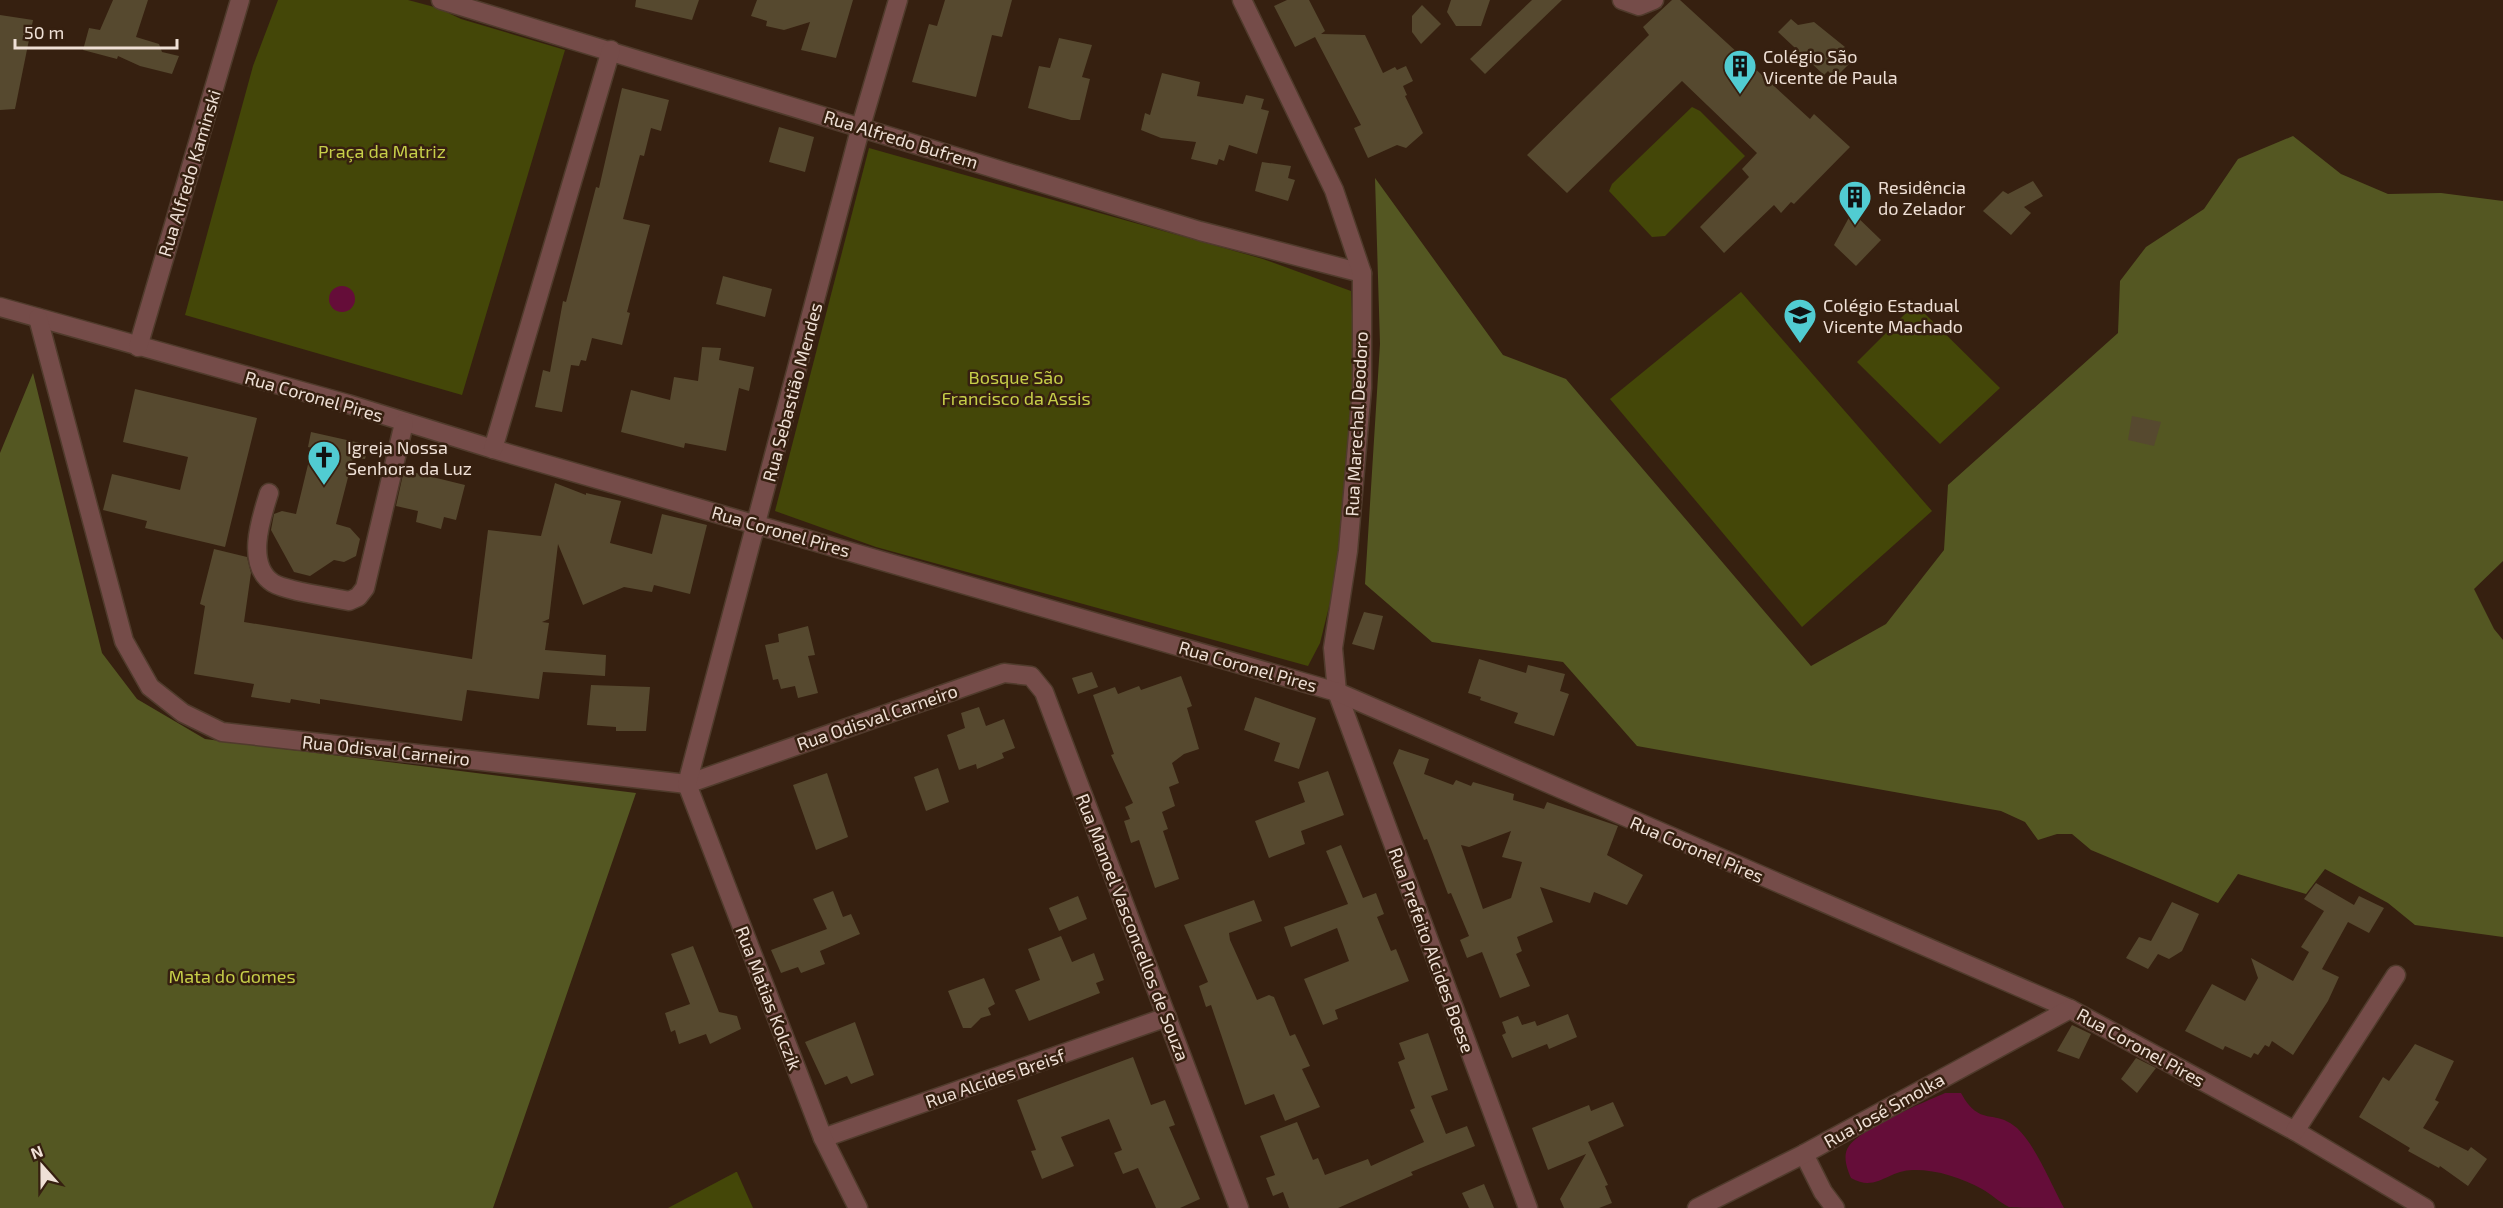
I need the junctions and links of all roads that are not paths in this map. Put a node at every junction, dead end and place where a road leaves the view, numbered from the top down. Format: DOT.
graph roads {
  1 [pos="240,0"];
  2 [pos="441,0"];
  3 [pos="898,0"];
  4 [pos="1242,0"];
  5 [pos="1622,0"];
  6 [pos="1654,0"];
  7 [pos="474,5"];
  8 [pos="611,50"];
  9 [pos="861,126"];
  10 [pos="1362,273"];
  11 [pos="0,307"];
  12 [pos="38,318"];
  13 [pos="138,347"];
  14 [pos="404,423"];
  15 [pos="493,449"];
  16 [pos="269,493"];
  17 [pos="757,525"];
  18 [pos="1004,673"];
  19 [pos="1336,692"];
  20 [pos="687,784"];
  21 [pos="2396,975"];
  22 [pos="2070,1009"];
  23 [pos="1167,1017"];
  24 [pos="2295,1131"];
  25 [pos="823,1138"];
  26 [pos="1804,1154"];
  27 [pos="858,1208"];
  28 [pos="1239,1208"];
  29 [pos="1528,1208"];
  30 [pos="1697,1208"];
  31 [pos="1835,1208"];
  32 [pos="2425,1208"];
  1 -- 13 [label="street, Rua Alfredo Kaminski"];
  2 -- 7 [label="street, Rua Alfredo Bufrem"];
  3 -- 9 [label="street, Rua Sebastião Mendes"];
  4 -- 10 [label="street, Rua Marechal Deodoro"];
  5 -- 6 [label="street"];
  7 -- 8 [label="street, Rua Alfredo Bufrem"];
  8 -- 9 [label="street, Rua Alfredo Bufrem"];
  8 -- 15 [label="street"];
  9 -- 10 [label="street, Rua Alfredo Bufrem"];
  9 -- 17 [label="street, Rua Sebastião Mendes"];
  10 -- 19 [label="street, Rua Marechal Deodoro"];
  11 -- 12 [label="street, Rua Coronel Pires"];
  12 -- 13 [label="street, Rua Coronel Pires"];
  12 -- 20 [label="street, Rua Odisval Carneiro"];
  13 -- 14 [label="street, Rua Coronel Pires"];
  14 -- 15 [label="street, Rua Coronel Pires"];
  14 -- 16 [label="street"];
  15 -- 17 [label="street, Rua Coronel Pires"];
  17 -- 19 [label="street, Rua Coronel Pires"];
  17 -- 20 [label="street, Rua Sebastião Mendes"];
  18 -- 20 [label="street, Rua Odisval Carneiro"];
  18 -- 23 [label="street, Rua Manoel Vasconcellos de Souza"];
  19 -- 22 [label="street, Rua Coronel Pires"];
  19 -- 29 [label="street, Rua Prefeito Alcides Boese"];
  20 -- 25 [label="street, Rua Matias Kolczik"];
  21 -- 24 [label="street"];
  22 -- 24 [label="street, Rua Coronel Pires"];
  22 -- 26 [label="street, Rua José Smolka"];
  23 -- 25 [label="street, Rua Alcides Breisf"];
  23 -- 28 [label="street, Rua Manoel Vasconcellos de Souza"];
  24 -- 32 [label="street, Rua Coronel Pires"];
  25 -- 27 [label="street, Rua Matias Kolczik"];
  26 -- 30 [label="street, Rua José Smolka"];
  26 -- 31 [label="street"];
}
